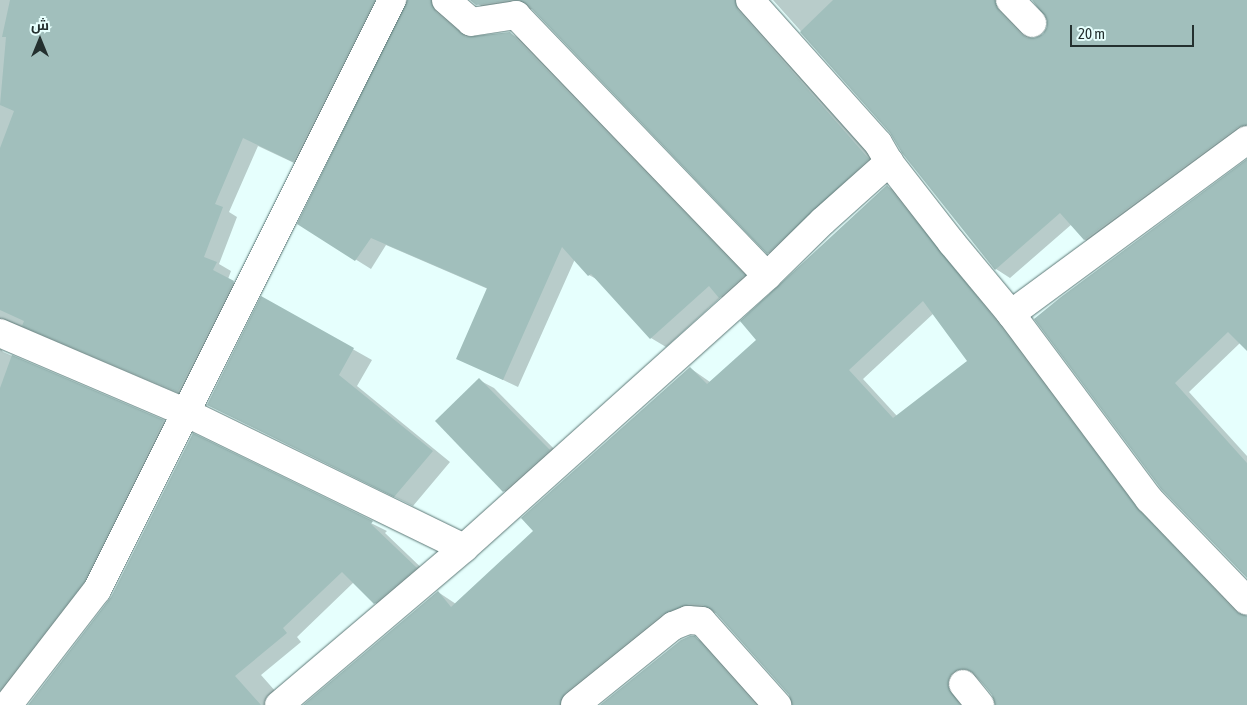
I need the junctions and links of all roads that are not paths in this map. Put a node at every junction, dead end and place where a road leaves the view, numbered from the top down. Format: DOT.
graph roads {
  1 [pos="392,0"];
  2 [pos="446,0"];
  3 [pos="750,0"];
  4 [pos="1010,0"];
  5 [pos="1032,23"];
  6 [pos="1247,140"];
  7 [pos="890,162"];
  8 [pos="767,276"];
  9 [pos="1012,314"];
  10 [pos="0,333"];
  11 [pos="187,413"];
  12 [pos="464,548"];
  13 [pos="1247,600"];
  14 [pos="963,684"];
  15 [pos="8,705"];
  16 [pos="280,705"];
  17 [pos="575,705"];
  18 [pos="777,705"];
  19 [pos="980,705"];
  1 -- 11 [label="street"];
  2 -- 8 [label="street"];
  3 -- 7 [label="street"];
  4 -- 5 [label="street"];
  6 -- 9 [label="street"];
  7 -- 8 [label="street"];
  7 -- 9 [label="street"];
  8 -- 12 [label="street"];
  9 -- 13 [label="street"];
  10 -- 11 [label="street"];
  11 -- 12 [label="street"];
  11 -- 15 [label="street"];
  12 -- 16 [label="street"];
  14 -- 19 [label="street"];
  17 -- 18 [label="street"];
}
